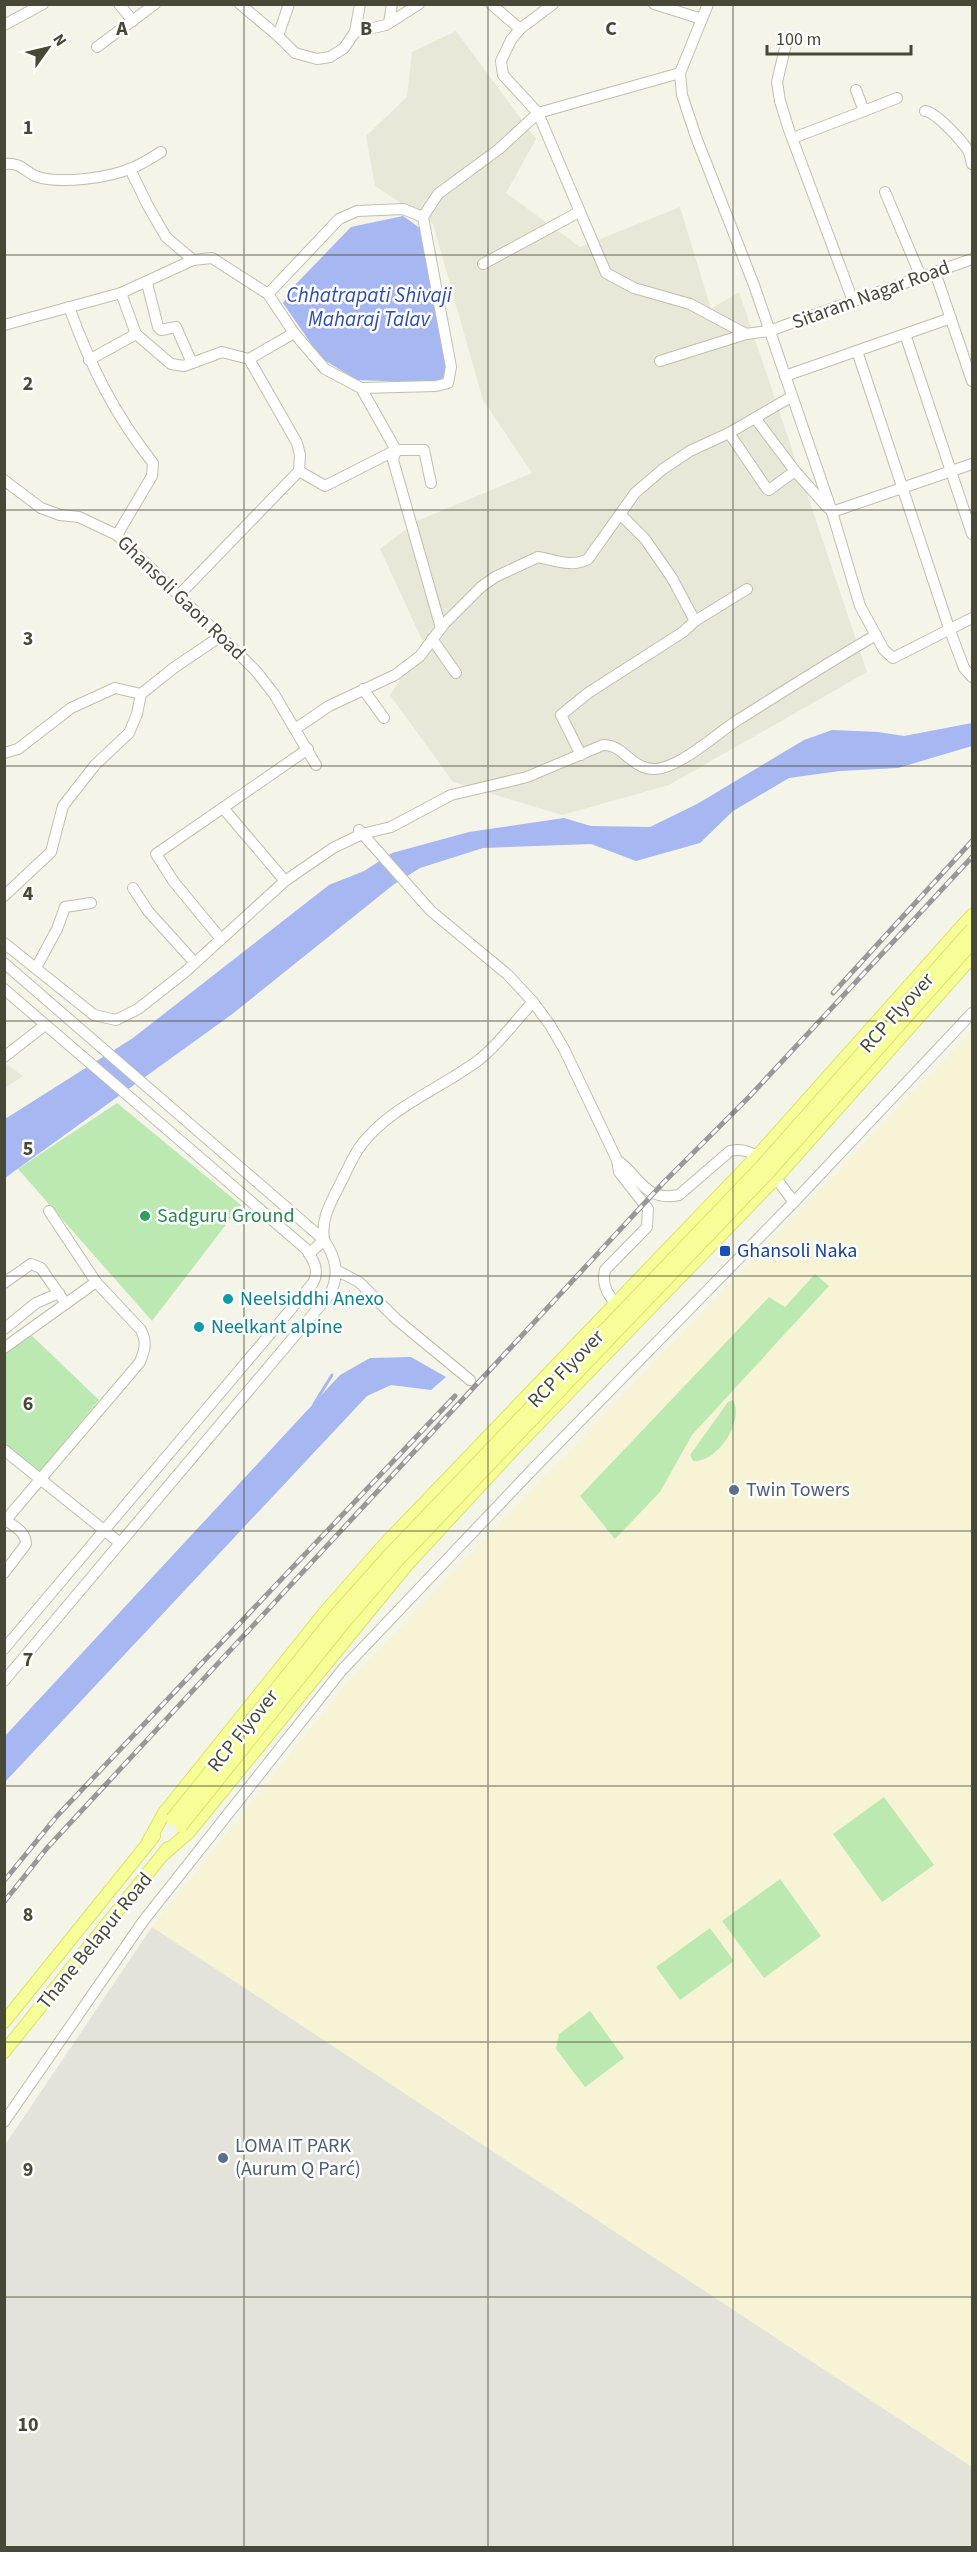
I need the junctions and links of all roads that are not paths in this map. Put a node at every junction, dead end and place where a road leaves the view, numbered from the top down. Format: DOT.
graph roads {
  1 [pos="43,4"];
  2 [pos="119,4"];
  3 [pos="155,4"];
  4 [pos="240,4"];
  5 [pos="289,4"];
  6 [pos="360,4"];
  7 [pos="392,4"];
  8 [pos="419,4"];
  9 [pos="491,4"];
  10 [pos="553,4"];
  11 [pos="654,4"];
  12 [pos="708,4"];
  13 [pos="702,20"];
  14 [pos="133,21"];
  15 [pos="389,23"];
  16 [pos="4,25"];
  17 [pos="520,29"];
  18 [pos="355,32"];
  19 [pos="278,36"];
  20 [pos="786,44"];
  21 [pos="97,47"];
  22 [pos="680,72"];
  23 [pos="856,90"];
  24 [pos="897,98"];
  25 [pos="864,111"];
  26 [pos="925,111"];
  27 [pos="538,113"];
  28 [pos="793,138"];
  29 [pos="161,153"];
  30 [pos="4,164"];
  31 [pos="972,164"];
  32 [pos="130,169"];
  33 [pos="885,192"];
  34 [pos="579,212"];
  35 [pos="423,217"];
  36 [pos="972,259"];
  37 [pos="194,260"];
  38 [pos="483,264"];
  39 [pos="935,272"];
  40 [pos="921,277"];
  41 [pos="147,283"];
  42 [pos="121,293"];
  43 [pos="268,294"];
  44 [pos="853,301"];
  45 [pos="69,307"];
  46 [pos="951,318"];
  47 [pos="4,325"];
  48 [pos="769,331"];
  49 [pos="294,333"];
  50 [pos="136,334"];
  51 [pos="747,334"];
  52 [pos="906,334"];
  53 [pos="856,351"];
  54 [pos="249,359"];
  55 [pos="89,360"];
  56 [pos="660,361"];
  57 [pos="192,363"];
  58 [pos="785,376"];
  59 [pos="972,381"];
  60 [pos="362,388"];
  61 [pos="791,397"];
  62 [pos="754,418"];
  63 [pos="729,433"];
  64 [pos="394,455"];
  65 [pos="972,464"];
  66 [pos="299,471"];
  67 [pos="795,471"];
  68 [pos="951,471"];
  69 [pos="4,480"];
  70 [pos="431,483"];
  71 [pos="903,488"];
  72 [pos="832,512"];
  73 [pos="620,513"];
  74 [pos="972,534"];
  75 [pos="117,535"];
  76 [pos="747,589"];
  77 [pos="180,594"];
  78 [pos="972,618"];
  79 [pos="695,621"];
  80 [pos="441,628"];
  81 [pos="949,628"];
  82 [pos="876,635"];
  83 [pos="221,636"];
  84 [pos="432,639"];
  85 [pos="456,673"];
  86 [pos="972,677"];
  87 [pos="363,689"];
  88 [pos="141,694"];
  89 [pos="384,718"];
  90 [pos="295,729"];
  91 [pos="308,749"];
  92 [pos="4,753"];
  93 [pos="581,755"];
  94 [pos="316,765"];
  95 [pos="223,808"];
  96 [pos="360,832"];
  97 [pos="285,881"];
  98 [pos="133,888"];
  99 [pos="4,896"];
  100 [pos="91,903"];
  101 [pos="972,915"];
  102 [pos="972,929"];
  103 [pos="221,939"];
  104 [pos="4,943"];
  105 [pos="972,943"];
  106 [pos="972,957"];
  107 [pos="4,963"];
  108 [pos="195,963"];
  109 [pos="36,968"];
  110 [pos="4,989"];
  111 [pos="532,1002"];
  112 [pos="972,1012"];
  113 [pos="45,1025"];
  114 [pos="76,1025"];
  115 [pos="20,1039"];
  116 [pos="62,1039"];
  117 [pos="4,1050"];
  118 [pos="4,1057"];
  119 [pos="757,1156"];
  120 [pos="617,1160"];
  121 [pos="776,1178"];
  122 [pos="794,1202"];
  123 [pos="49,1211"];
  124 [pos="324,1240"];
  125 [pos="309,1254"];
  126 [pos="336,1270"];
  127 [pos="96,1282"];
  128 [pos="4,1283"];
  129 [pos="59,1293"];
  130 [pos="66,1304"];
  131 [pos="616,1304"];
  132 [pos="635,1323"];
  133 [pos="4,1329"];
  134 [pos="4,1348"];
  135 [pos="470,1380"];
  136 [pos="4,1450"];
  137 [pos="41,1479"];
  138 [pos="5,1521"];
  139 [pos="105,1530"];
  140 [pos="120,1543"];
  141 [pos="4,1572"];
  142 [pos="4,1649"];
  143 [pos="4,1681"];
  144 [pos="176,1823"];
  145 [pos="148,1842"];
  146 [pos="164,1854"];
  147 [pos="4,2022"];
  148 [pos="4,2052"];
  149 [pos="4,2122"];
  1 -- 16 [label="street"];
  2 -- 14 [label="street"];
  3 -- 14 [label="street"];
  4 -- 19 [label="street"];
  5 -- 19 [label="street"];
  6 -- 18 [label="street"];
  7 -- 15 [label="street"];
  8 -- 15 [label="street"];
  9 -- 17 [label="street"];
  10 -- 17 [label="street"];
  11 -- 13 [label="street"];
  12 -- 13 [label="street"];
  13 -- 22 [label="street"];
  14 -- 21 [label="street"];
  15 -- 18 [label="street"];
  17 -- 27 [label="street"];
  18 -- 19 [label="street"];
  20 -- 28 [label="street"];
  22 -- 27 [label="street"];
  22 -- 48 [label="street"];
  23 -- 25 [label="street"];
  24 -- 25 [label="street"];
  25 -- 28 [label="street"];
  26 -- 31 [label="street"];
  27 -- 34 [label="street"];
  27 -- 35 [label="street"];
  28 -- 44 [label="street"];
  29 -- 32 [label="street"];
  30 -- 32 [label="street"];
  32 -- 37 [label="street"];
  33 -- 40 [label="street"];
  34 -- 38 [label="street"];
  34 -- 51 [label="street"];
  35 -- 43 [label="street"];
  35 -- 60 [label="street"];
  36 -- 39 [label="street, Sitaram Nagar Road"];
  37 -- 41 [label="street"];
  37 -- 43 [label="street"];
  39 -- 40 [label="street, Sitaram Nagar Road"];
  39 -- 46 [label="street"];
  40 -- 44 [label="street, Sitaram Nagar Road"];
  41 -- 42 [label="street"];
  41 -- 57 [label="street"];
  42 -- 45 [label="street"];
  42 -- 50 [label="street"];
  43 -- 49 [label="street"];
  44 -- 48 [label="street, Sitaram Nagar Road"];
  45 -- 47 [label="street"];
  45 -- 55 [label="street"];
  46 -- 52 [label="street"];
  46 -- 59 [label="street"];
  48 -- 51 [label="street, Sitaram Nagar Road"];
  48 -- 58 [label="street"];
  49 -- 54 [label="street"];
  49 -- 60 [label="street"];
  50 -- 55 [label="street"];
  50 -- 57 [label="street"];
  51 -- 56 [label="street, Sitaram Nagar Road"];
  52 -- 53 [label="street"];
  52 -- 68 [label="street"];
  53 -- 58 [label="street"];
  53 -- 71 [label="street"];
  54 -- 57 [label="street"];
  54 -- 66 [label="street"];
  55 -- 75 [label="street"];
  58 -- 61 [label="street"];
  60 -- 64 [label="street"];
  61 -- 62 [label="street"];
  61 -- 72 [label="street"];
  62 -- 63 [label="street"];
  62 -- 67 [label="street"];
  63 -- 67 [label="street"];
  63 -- 73 [label="street"];
  64 -- 66 [label="street"];
  64 -- 70 [label="street"];
  64 -- 80 [label="street"];
  65 -- 68 [label="street"];
  66 -- 77 [label="street"];
  67 -- 72 [label="street"];
  68 -- 71 [label="street"];
  68 -- 74 [label="street"];
  69 -- 75 [label="street, Ghansoli Gaon Road"];
  71 -- 72 [label="street"];
  71 -- 81 [label="street"];
  72 -- 82 [label="street"];
  73 -- 79 [label="street"];
  73 -- 80 [label="street"];
  75 -- 77 [label="street, Ghansoli Gaon Road"];
  76 -- 79 [label="street"];
  77 -- 83 [label="street, Ghansoli Gaon Road"];
  78 -- 81 [label="street"];
  79 -- 93 [label="street"];
  80 -- 84 [label="street"];
  81 -- 82 [label="street"];
  81 -- 86 [label="street"];
  82 -- 93 [label="street"];
  83 -- 88 [label="street"];
  83 -- 90 [label="street, Ghansoli Gaon Road"];
  84 -- 85 [label="street"];
  84 -- 87 [label="street"];
  87 -- 89 [label="street"];
  87 -- 90 [label="street"];
  88 -- 92 [label="street"];
  88 -- 99 [label="street"];
  90 -- 91 [label="street, Ghansoli Gaon Road"];
  91 -- 94 [label="street, Ghansoli Gaon Road"];
  91 -- 95 [label="street"];
  93 -- 96 [label="street"];
  95 -- 97 [label="street"];
  95 -- 103 [label="street"];
  96 -- 97 [label="street"];
  96 -- 111 [label="street"];
  97 -- 103 [label="street"];
  98 -- 108 [label="street"];
  100 -- 109 [label="street"];
  101 -- 119 [label="main road"];
  102 -- 144 [label="main road, RCP Flyover, bridge"];
  103 -- 108 [label="street"];
  104 -- 109 [label="street"];
  105 -- 144 [label="main road, RCP Flyover, bridge"];
  106 -- 121 [label="main road"];
  107 -- 114 [label="street"];
  108 -- 109 [label="street"];
  110 -- 113 [label="street"];
  111 -- 120 [label="street"];
  111 -- 124 [label="street"];
  112 -- 122 [label="street"];
  113 -- 116 [label="street"];
  113 -- 118 [label="street"];
  114 -- 116 [label="street"];
  114 -- 124 [label="street"];
  115 -- 117 [label="street"];
  116 -- 125 [label="street"];
  119 -- 120 [label="street"];
  119 -- 121 [label="street"];
  119 -- 131 [label="main road"];
  120 -- 131 [label="street"];
  121 -- 122 [label="street"];
  121 -- 132 [label="main road"];
  122 -- 149 [label="street"];
  123 -- 127 [label="street"];
  124 -- 125 [label="street"];
  124 -- 126 [label="street"];
  125 -- 139 [label="street"];
  126 -- 135 [label="street"];
  126 -- 140 [label="street"];
  127 -- 130 [label="street"];
  127 -- 137 [label="street"];
  128 -- 129 [label="street"];
  129 -- 130 [label="street"];
  129 -- 133 [label="street"];
  130 -- 134 [label="street"];
  131 -- 132 [label="street"];
  131 -- 145 [label="main road"];
  132 -- 146 [label="main road"];
  136 -- 137 [label="street"];
  137 -- 138 [label="street"];
  137 -- 139 [label="street"];
  138 -- 141 [label="street"];
  139 -- 140 [label="street"];
  139 -- 142 [label="street"];
  140 -- 143 [label="street"];
  144 -- 145 [label="main road, Thane Belapur Road"];
  144 -- 146 [label="main road, Thane Belapur Road"];
  145 -- 147 [label="main road, Thane Belapur Road"];
  146 -- 148 [label="main road, Thane Belapur Road"];
}
